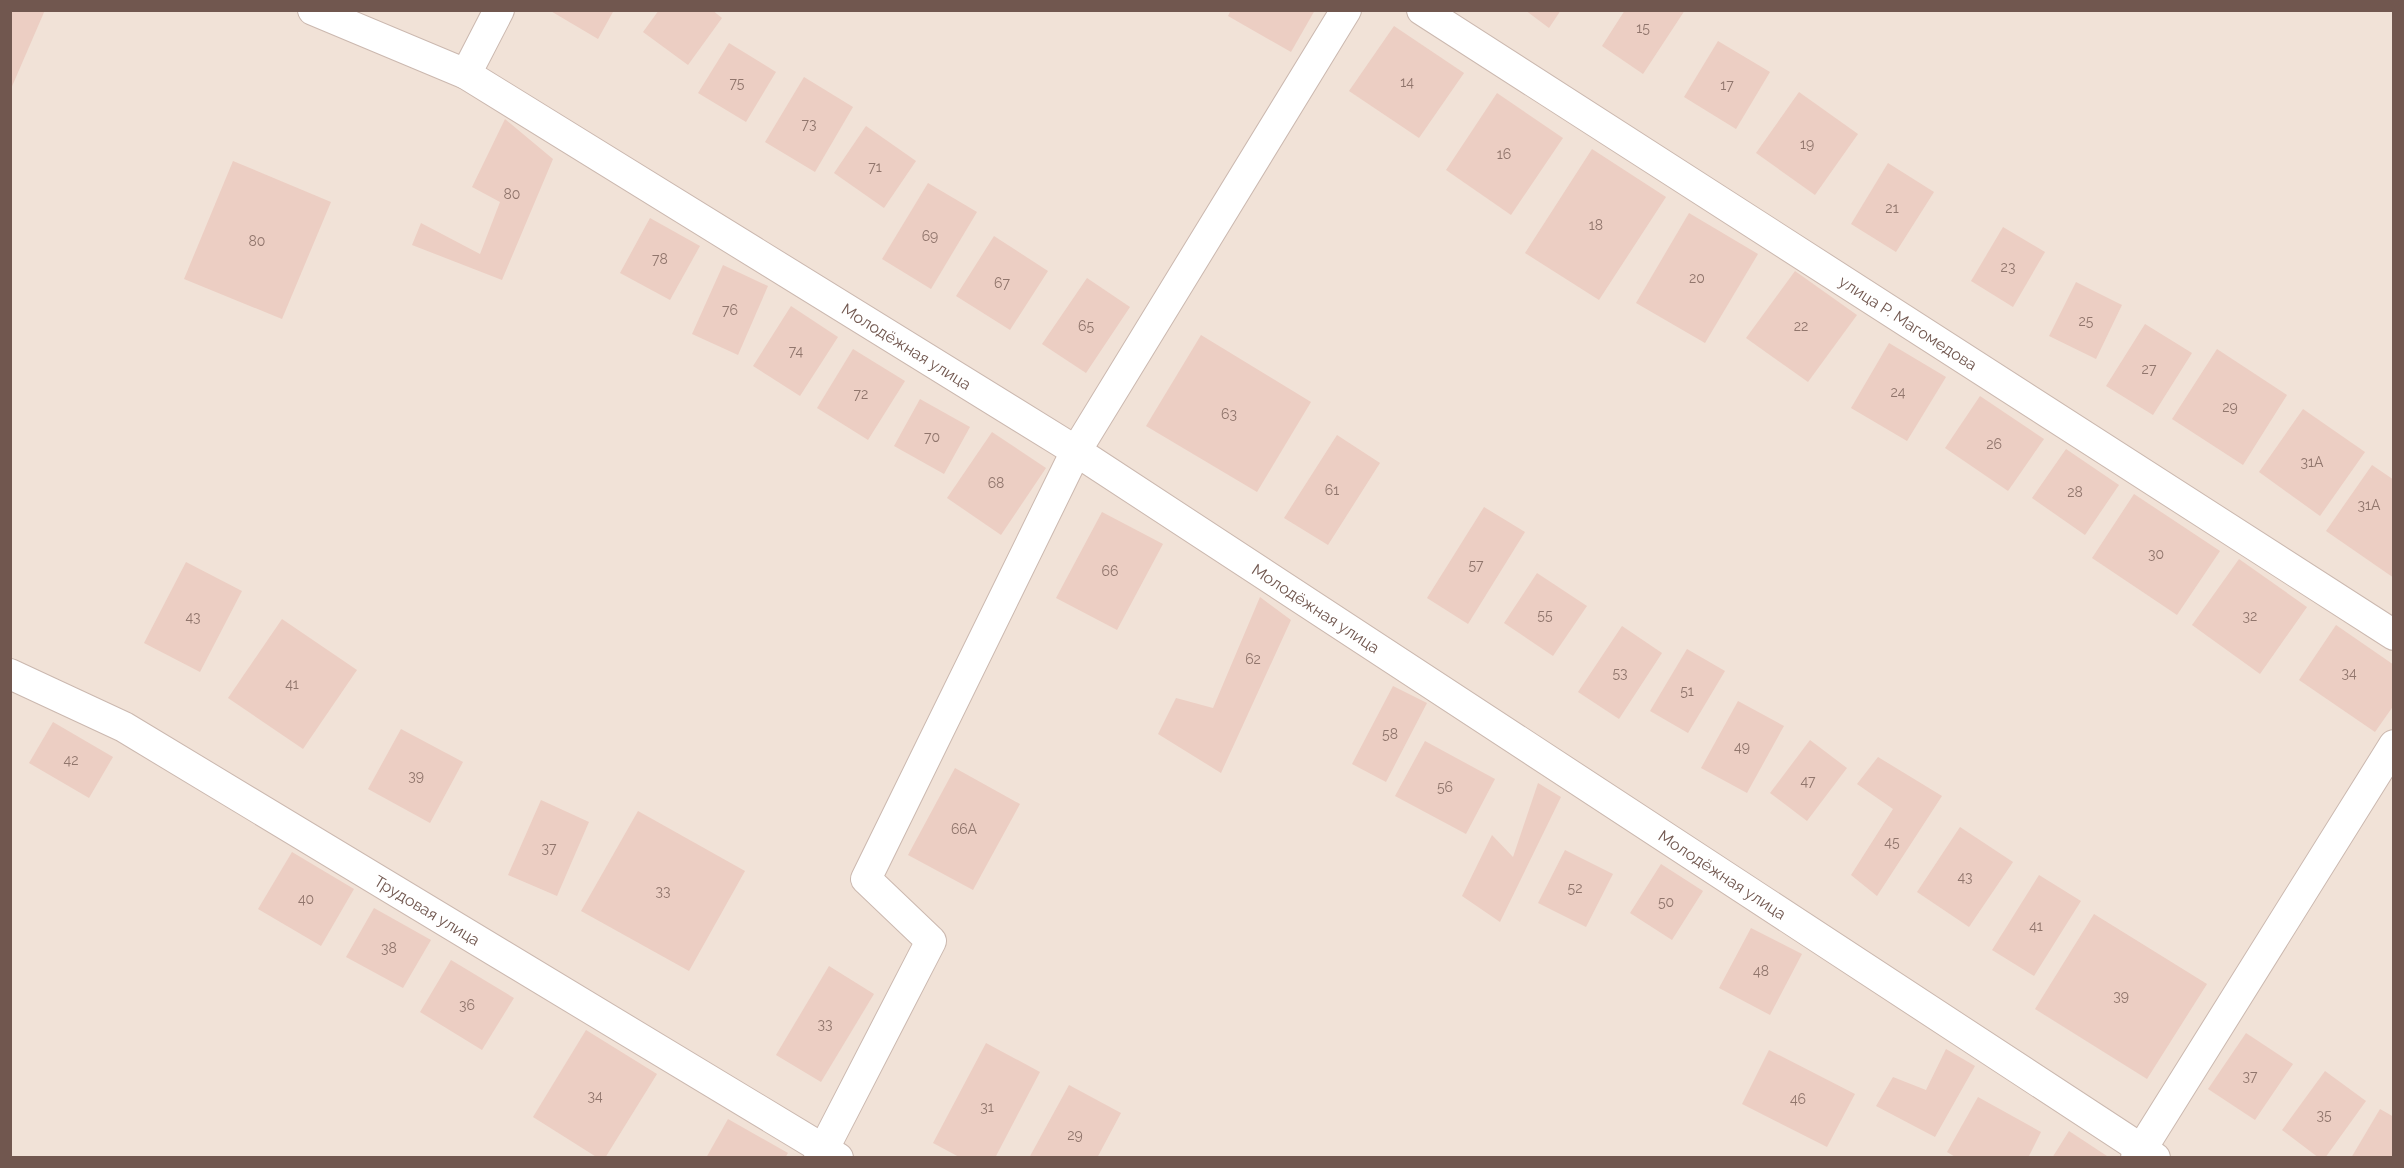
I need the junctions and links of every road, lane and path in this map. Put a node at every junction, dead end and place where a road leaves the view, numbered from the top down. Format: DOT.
graph roads {
  1 [pos="313,10"];
  2 [pos="499,10"];
  3 [pos="1346,10"];
  4 [pos="1422,10"];
  5 [pos="466,74"];
  6 [pos="1076,451"];
  7 [pos="2394,635"];
  8 [pos="10,674"];
  9 [pos="2394,746"];
  10 [pos="2144,1154"];
  11 [pos="827,1155"];
  1 -- 5 [label="street, Молодёжная улица"];
  2 -- 5 [label="street"];
  3 -- 6 [label="street"];
  4 -- 7 [label="street, улица Р. Магомедова"];
  5 -- 6 [label="street, Молодёжная улица"];
  6 -- 10 [label="street, Молодёжная улица"];
  6 -- 11 [label="street"];
  8 -- 11 [label="street, Трудовая улица"];
  9 -- 10 [label="street"];
}
